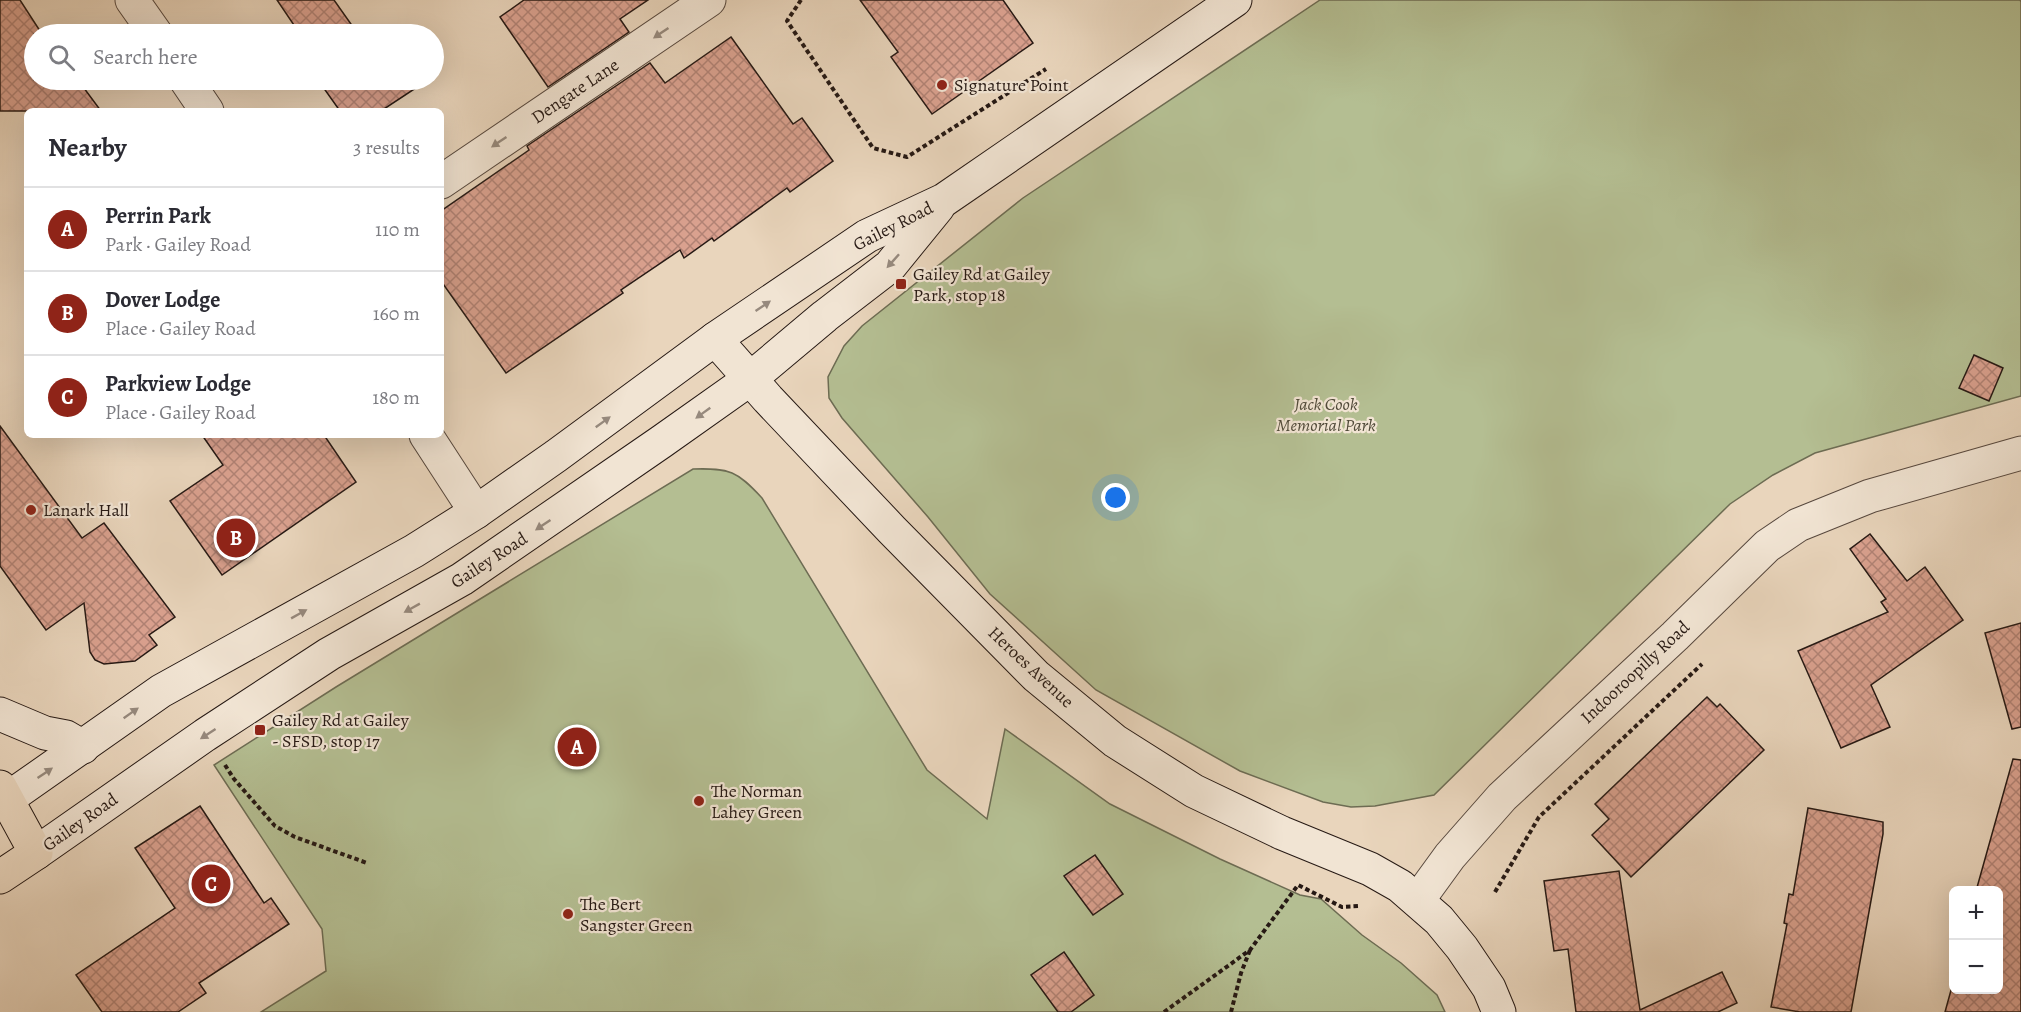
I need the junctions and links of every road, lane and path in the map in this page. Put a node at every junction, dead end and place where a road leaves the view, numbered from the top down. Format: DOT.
graph roads {
  1 [pos="132,0"];
  2 [pos="709,0"];
  3 [pos="801,0"];
  4 [pos="1235,0"];
  5 [pos="149,24"];
  6 [pos="1046,69"];
  7 [pos="193,90"];
  8 [pos="205,108"];
  9 [pos="444,180"];
  10 [pos="944,200"];
  11 [pos="715,339"];
  12 [pos="750,379"];
  13 [pos="428,438"];
  14 [pos="2021,453"];
  15 [pos="476,512"];
  16 [pos="1702,664"];
  17 [pos="0,714"];
  18 [pos="83,747"];
  19 [pos="223,762"];
  20 [pos="2,797"];
  21 [pos="36,853"];
  22 [pos="368,863"];
  23 [pos="0,876"];
  24 [pos="1495,892"];
  25 [pos="1418,900"];
  26 [pos="1367,906"];
  27 [pos="1250,950"];
  28 [pos="1164,1012"];
  29 [pos="1231,1012"];
  30 [pos="1499,1012"];
  1 -- 5 [label="main road"];
  2 -- 9 [label="main road, Dengate Lane, one-way"];
  3 -- 6 [label="path"];
  4 -- 10 [label="main road, Gailey Road"];
  7 -- 8 [label="main road"];
  11 -- 10 [label="main road, Gailey Road, one-way"];
  10 -- 12 [label="main road, Gailey Road, one-way"];
  11 -- 12 [label="main road, Heroes Avenue"];
  15 -- 11 [label="main road, Gailey Road, one-way"];
  12 -- 21 [label="main road, Gailey Road, one-way"];
  12 -- 25 [label="main road, Heroes Avenue"];
  13 -- 15 [label="main road"];
  14 -- 25 [label="main road, Indooroopilly Road"];
  18 -- 15 [label="main road, Gailey Road, one-way"];
  16 -- 24 [label="path"];
  17 -- 18 [label="main road"];
  20 -- 18 [label="main road, Gailey Road, one-way"];
  19 -- 22 [label="path"];
  20 -- 21 [label="main road"];
  21 -- 23 [label="main road, Gailey Road"];
  25 -- 30 [label="main road"];
  26 -- 27 [label="path"];
  27 -- 28 [label="path"];
  27 -- 29 [label="path"];
}
